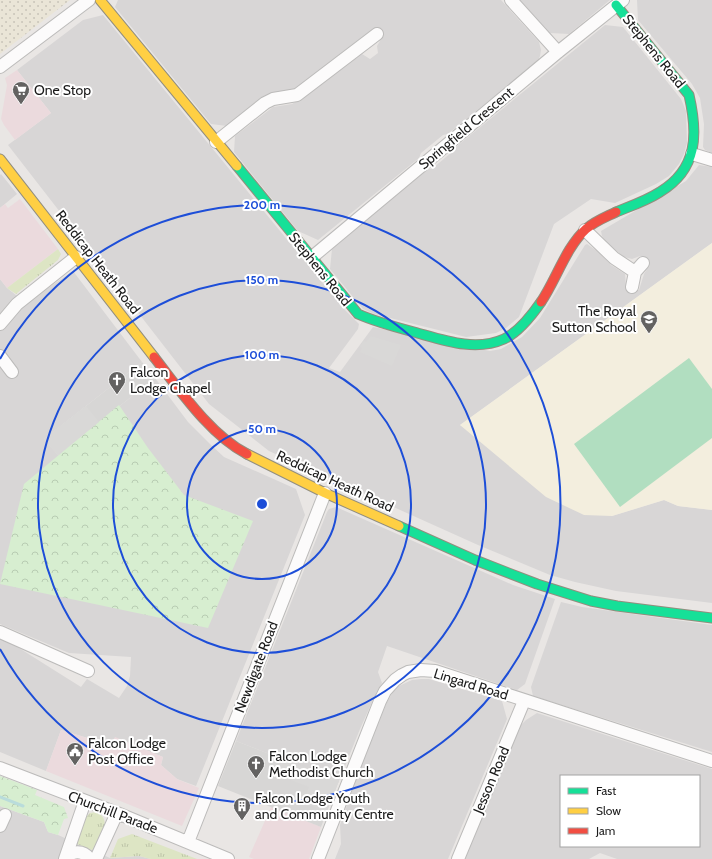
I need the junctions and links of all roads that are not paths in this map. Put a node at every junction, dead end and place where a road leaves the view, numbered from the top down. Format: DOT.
graph roads {
  1 [pos="89,0"];
  2 [pos="100,0"];
  3 [pos="511,0"];
  4 [pos="620,3"];
  5 [pos="372,42"];
  6 [pos="558,52"];
  7 [pos="0,67"];
  8 [pos="216,142"];
  9 [pos="692,154"];
  10 [pos="0,159"];
  11 [pos="712,160"];
  12 [pos="585,230"];
  13 [pos="76,257"];
  14 [pos="311,258"];
  15 [pos="632,286"];
  16 [pos="0,324"];
  17 [pos="0,356"];
  18 [pos="12,372"];
  19 [pos="325,493"];
  20 [pos="712,618"];
  21 [pos="0,632"];
  22 [pos="88,671"];
  23 [pos="524,701"];
  24 [pos="712,761"];
  25 [pos="0,768"];
  26 [pos="85,801"];
  27 [pos="117,813"];
  28 [pos="188,842"];
  29 [pos="65,859"];
  30 [pos="90,859"];
  31 [pos="96,859"];
  32 [pos="228,859"];
  33 [pos="318,859"];
  34 [pos="458,859"];
  1 -- 7 [label="street"];
  2 -- 8 [label="street, Stephens Road"];
  3 -- 6 [label="street"];
  4 -- 6 [label="street, Springfield Crescent"];
  4 -- 9 [label="street, Stephens Road"];
  5 -- 8 [label="street"];
  6 -- 14 [label="street, Springfield Crescent"];
  8 -- 14 [label="street, Stephens Road"];
  9 -- 11 [label="street"];
  9 -- 12 [label="street, Stephens Road"];
  10 -- 13 [label="street, Reddicap Heath Road"];
  12 -- 14 [label="street, Stephens Road"];
  12 -- 15 [label="street"];
  13 -- 16 [label="street"];
  13 -- 19 [label="street, Reddicap Heath Road"];
  17 -- 18 [label="street"];
  19 -- 20 [label="street, Reddicap Heath Road"];
  19 -- 28 [label="street, Newdigate Road"];
  21 -- 22 [label="street"];
  23 -- 24 [label="street, Lingard Road"];
  23 -- 33 [label="street, Lingard Road"];
  23 -- 34 [label="street, Jesson Road"];
  25 -- 26 [label="street, Churchill Parade"];
  26 -- 27 [label="street, Churchill Parade"];
  26 -- 29 [label="street"];
  27 -- 28 [label="street, Churchill Parade"];
  27 -- 31 [label="street"];
  28 -- 32 [label="street, Churchill Parade"];
  29 -- 30 [label="street"];
}
